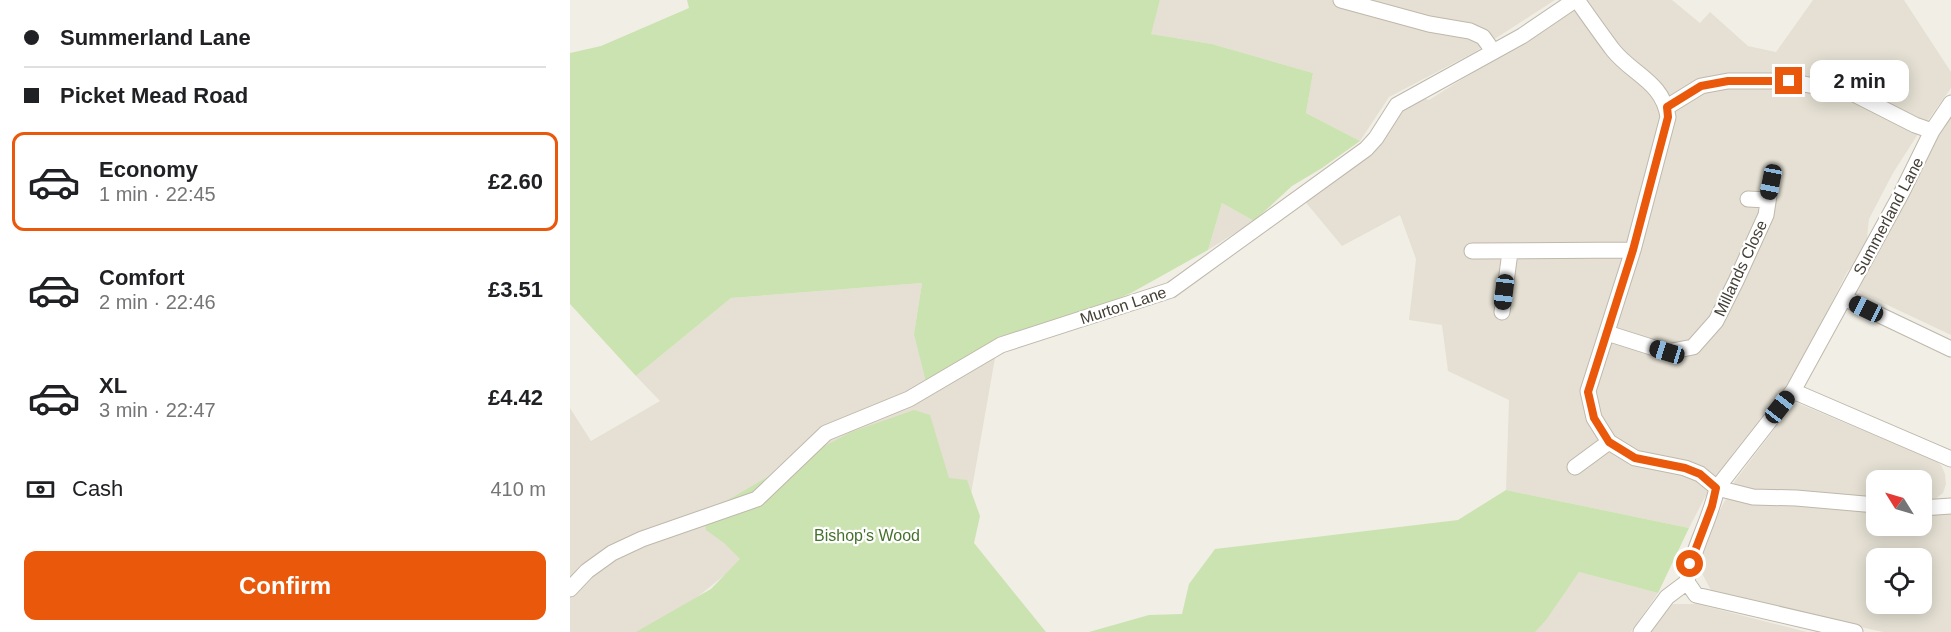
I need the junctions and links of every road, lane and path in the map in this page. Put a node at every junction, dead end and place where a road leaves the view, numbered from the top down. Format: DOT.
graph roads {
  1 [pos="1341,0"];
  2 [pos="1576,0"];
  3 [pos="1493,51"];
  4 [pos="1951,103"];
  5 [pos="1667,107"];
  6 [pos="1932,131"];
  7 [pos="1771,182"];
  8 [pos="1748,199"];
  9 [pos="1767,200"];
  10 [pos="1633,250"];
  11 [pos="1472,251"];
  12 [pos="1510,252"];
  13 [pos="1844,298"];
  14 [pos="1502,312"];
  15 [pos="1607,333"];
  16 [pos="1951,350"];
  17 [pos="1793,391"];
  18 [pos="1609,442"];
  19 [pos="1951,459"];
  20 [pos="1575,467"];
  21 [pos="1716,488"];
  22 [pos="1866,504"];
  23 [pos="1951,506"];
  24 [pos="1932,507"];
  25 [pos="1687,582"];
  26 [pos="570,589"];
  27 [pos="1848,631"];
  28 [pos="1641,632"];
  1 -- 3 [label="street"];
  2 -- 3 [label="street, Murton Lane"];
  2 -- 5 [label="street"];
  3 -- 26 [label="street, Murton Lane"];
  4 -- 6 [label="street, Summerland Lane"];
  5 -- 6 [label="street"];
  5 -- 10 [label="street"];
  6 -- 13 [label="street, Summerland Lane"];
  7 -- 9 [label="street, Millands Close"];
  8 -- 9 [label="street, Millands Close"];
  9 -- 15 [label="street, Millands Close"];
  10 -- 12 [label="street"];
  10 -- 15 [label="street"];
  11 -- 12 [label="street"];
  12 -- 14 [label="street"];
  13 -- 16 [label="street"];
  13 -- 17 [label="street, Summerland Lane"];
  15 -- 18 [label="street"];
  17 -- 19 [label="street"];
  17 -- 21 [label="street, Summerland Lane"];
  18 -- 20 [label="street"];
  18 -- 21 [label="street"];
  21 -- 22 [label="street"];
  21 -- 25 [label="street, Summerland Lane"];
  23 -- 24 [label="street"];
  25 -- 27 [label="street"];
  25 -- 28 [label="street"];
}
